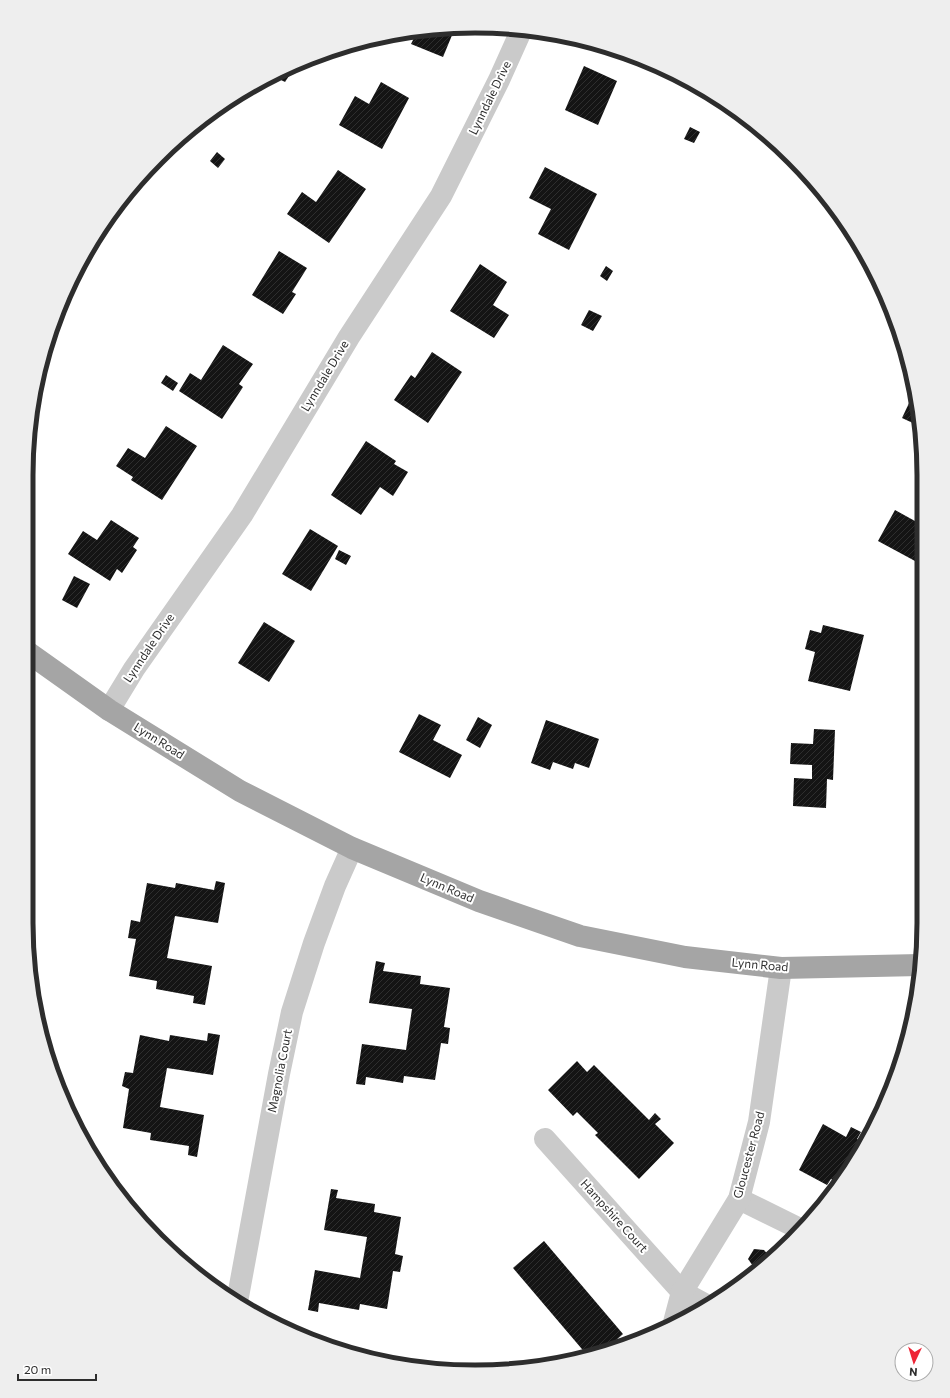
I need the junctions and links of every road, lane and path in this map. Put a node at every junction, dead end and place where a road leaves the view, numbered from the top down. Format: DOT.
graph roads {
  1 [pos="519,36"];
  2 [pos="33,656"];
  3 [pos="109,710"];
  4 [pos="352,848"];
  5 [pos="915,966"];
  6 [pos="781,968"];
  7 [pos="545,1139"];
  8 [pos="739,1199"];
  9 [pos="796,1227"];
  10 [pos="682,1292"];
  11 [pos="238,1296"];
  12 [pos="702,1303"];
  13 [pos="676,1316"];
  1 -- 3 [label="street, Lynndale Drive"];
  2 -- 3 [label="main road, Lynn Road"];
  3 -- 4 [label="main road, Lynn Road"];
  4 -- 6 [label="main road, Lynn Road"];
  4 -- 11 [label="street, Magnolia Court"];
  5 -- 6 [label="main road, Lynn Road"];
  6 -- 8 [label="street, Gloucester Road"];
  7 -- 10 [label="street, Hampshire Court"];
  8 -- 9 [label="street"];
  8 -- 10 [label="street, Gloucester Road"];
  10 -- 12 [label="street, Hampshire Court"];
  10 -- 13 [label="street, Gloucester Road"];
}
